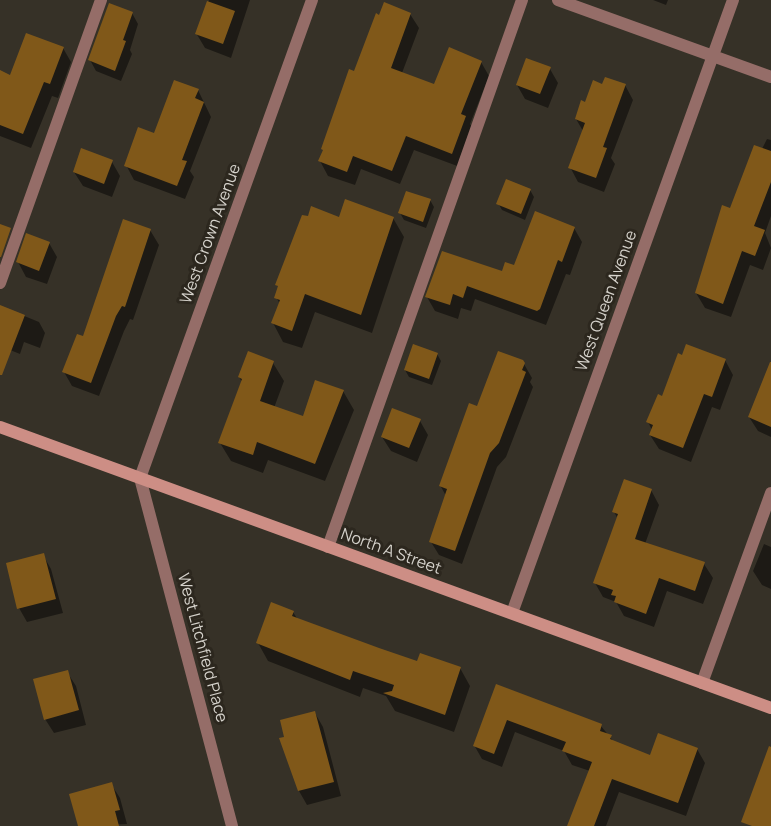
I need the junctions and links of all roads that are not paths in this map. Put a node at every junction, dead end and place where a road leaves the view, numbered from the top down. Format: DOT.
graph roads {
  1 [pos="101,0"];
  2 [pos="312,0"];
  3 [pos="522,0"];
  4 [pos="558,0"];
  5 [pos="734,0"];
  6 [pos="713,56"];
  7 [pos="771,77"];
  8 [pos="0,283"];
  9 [pos="0,427"];
  10 [pos="140,478"];
  11 [pos="771,493"];
  12 [pos="328,547"];
  13 [pos="512,614"];
  14 [pos="702,683"];
  15 [pos="771,708"];
  16 [pos="232,826"];
  1 -- 8 [label="street"];
  2 -- 10 [label="street, West Crown Avenue"];
  3 -- 12 [label="street"];
  4 -- 6 [label="street"];
  5 -- 6 [label="street, West Queen Avenue"];
  6 -- 7 [label="street"];
  6 -- 13 [label="street, West Queen Avenue"];
  9 -- 10 [label="street, North A Street"];
  10 -- 12 [label="street, North A Street"];
  10 -- 16 [label="street, West Litchfield Place"];
  11 -- 14 [label="street"];
  12 -- 13 [label="street, North A Street"];
  13 -- 14 [label="street, North A Street"];
  14 -- 15 [label="street, North A Street"];
}
